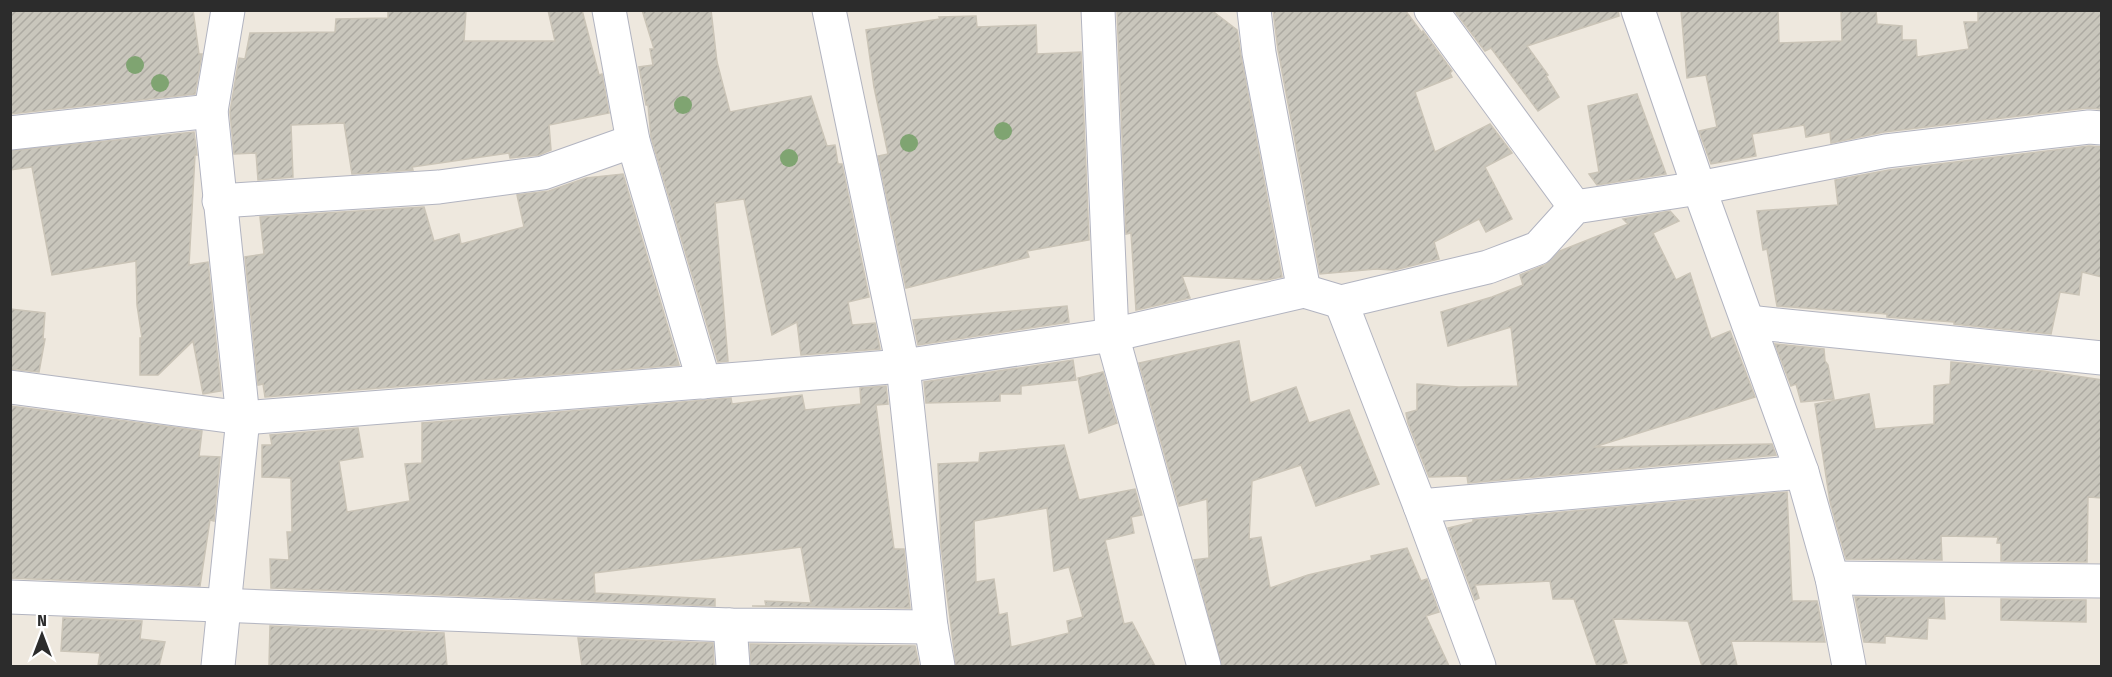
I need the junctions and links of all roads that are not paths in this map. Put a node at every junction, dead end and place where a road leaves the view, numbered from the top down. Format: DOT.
graph roads {
  1 [pos="228,10"];
  2 [pos="609,10"];
  3 [pos="829,10"];
  4 [pos="1098,10"];
  5 [pos="1254,10"];
  6 [pos="1431,10"];
  7 [pos="1638,10"];
  8 [pos="211,111"];
  9 [pos="2102,128"];
  10 [pos="10,133"];
  11 [pos="633,141"];
  12 [pos="1699,188"];
  13 [pos="219,201"];
  14 [pos="1575,207"];
  15 [pos="1304,291"];
  16 [pos="1341,302"];
  17 [pos="1748,322"];
  18 [pos="1112,335"];
  19 [pos="2102,358"];
  20 [pos="903,366"];
  21 [pos="704,382"];
  22 [pos="10,387"];
  23 [pos="243,418"];
  24 [pos="1802,472"];
  25 [pos="1420,506"];
  26 [pos="1832,578"];
  27 [pos="2102,581"];
  28 [pos="10,597"];
  29 [pos="225,604"];
  30 [pos="730,625"];
  31 [pos="932,627"];
  32 [pos="218,666"];
  33 [pos="733,666"];
  34 [pos="938,666"];
  35 [pos="1204,666"];
  36 [pos="1479,666"];
  37 [pos="1849,666"];
  1 -- 8 [label="street"];
  2 -- 11 [label="street"];
  3 -- 20 [label="street"];
  4 -- 18 [label="street"];
  5 -- 15 [label="street"];
  6 -- 14 [label="street"];
  7 -- 12 [label="street"];
  8 -- 10 [label="street"];
  8 -- 13 [label="street"];
  9 -- 12 [label="street"];
  11 -- 13 [label="street"];
  11 -- 21 [label="street"];
  12 -- 14 [label="street"];
  12 -- 17 [label="street"];
  13 -- 23 [label="street"];
  14 -- 16 [label="street"];
  15 -- 16 [label="street"];
  15 -- 18 [label="street"];
  16 -- 25 [label="street"];
  17 -- 19 [label="street"];
  17 -- 24 [label="street"];
  18 -- 20 [label="street"];
  18 -- 35 [label="street"];
  20 -- 21 [label="street"];
  20 -- 31 [label="street"];
  21 -- 23 [label="street"];
  22 -- 23 [label="street"];
  23 -- 29 [label="street"];
  24 -- 25 [label="street"];
  24 -- 26 [label="street"];
  25 -- 36 [label="street"];
  26 -- 27 [label="street"];
  26 -- 37 [label="street"];
  28 -- 29 [label="street"];
  29 -- 30 [label="street"];
  29 -- 32 [label="street"];
  30 -- 31 [label="street"];
  30 -- 33 [label="street"];
  31 -- 34 [label="street"];
}
